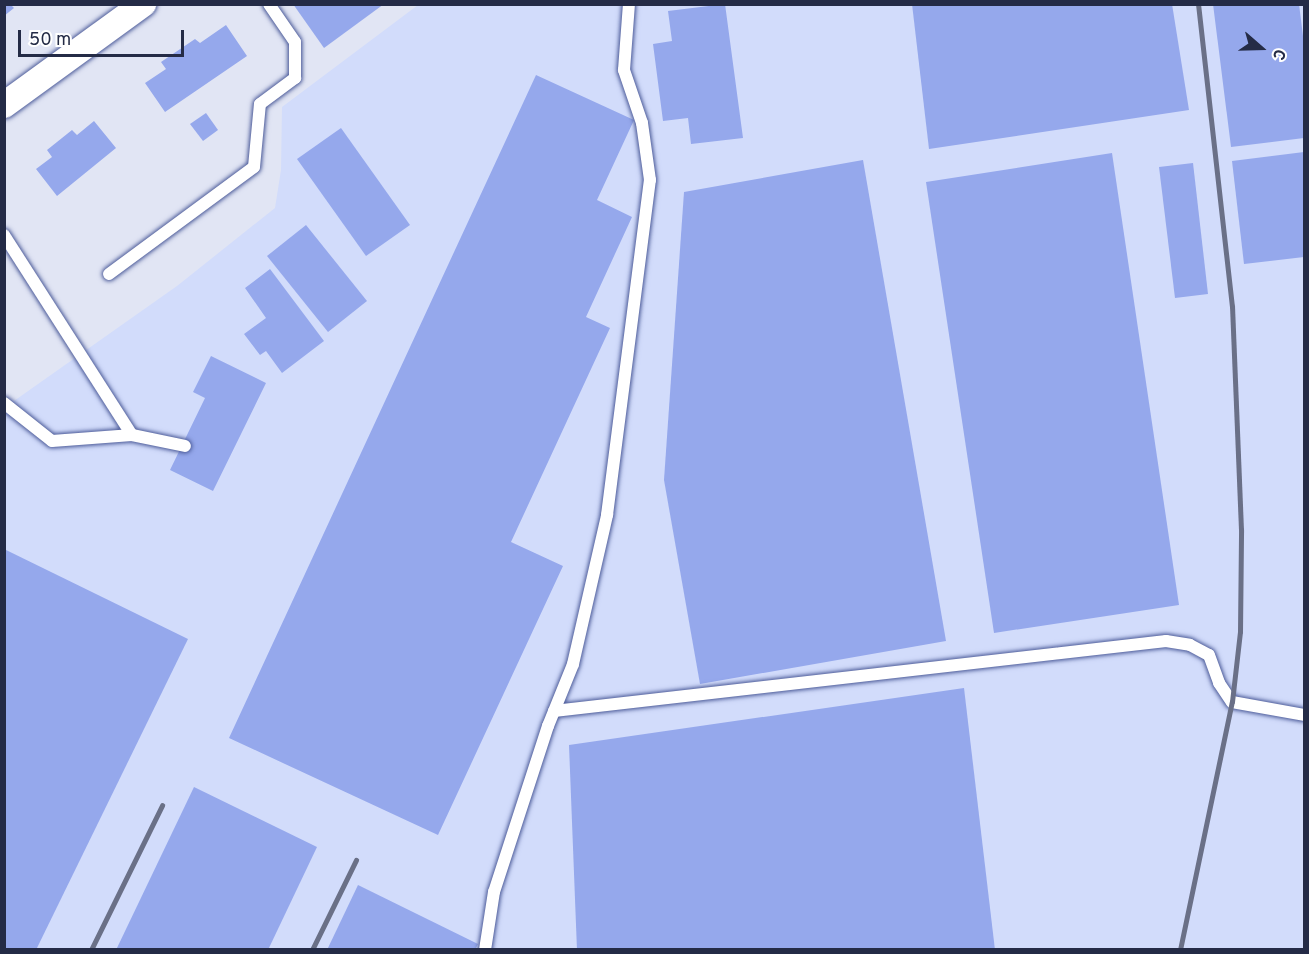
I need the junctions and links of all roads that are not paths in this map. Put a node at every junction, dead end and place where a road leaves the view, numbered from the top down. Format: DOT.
graph roads {
  1 [pos="143,4"];
  2 [pos="268,4"];
  3 [pos="629,4"];
  4 [pos="4,105"];
  5 [pos="4,235"];
  6 [pos="109,274"];
  7 [pos="4,403"];
  8 [pos="132,435"];
  9 [pos="185,446"];
  10 [pos="554,711"];
  11 [pos="1305,715"];
  12 [pos="485,950"];
  1 -- 4 [label="street"];
  2 -- 6 [label="lane"];
  3 -- 10 [label="lane"];
  5 -- 8 [label="lane"];
  7 -- 8 [label="lane"];
  8 -- 9 [label="lane"];
  10 -- 11 [label="lane"];
  10 -- 12 [label="lane"];
}
